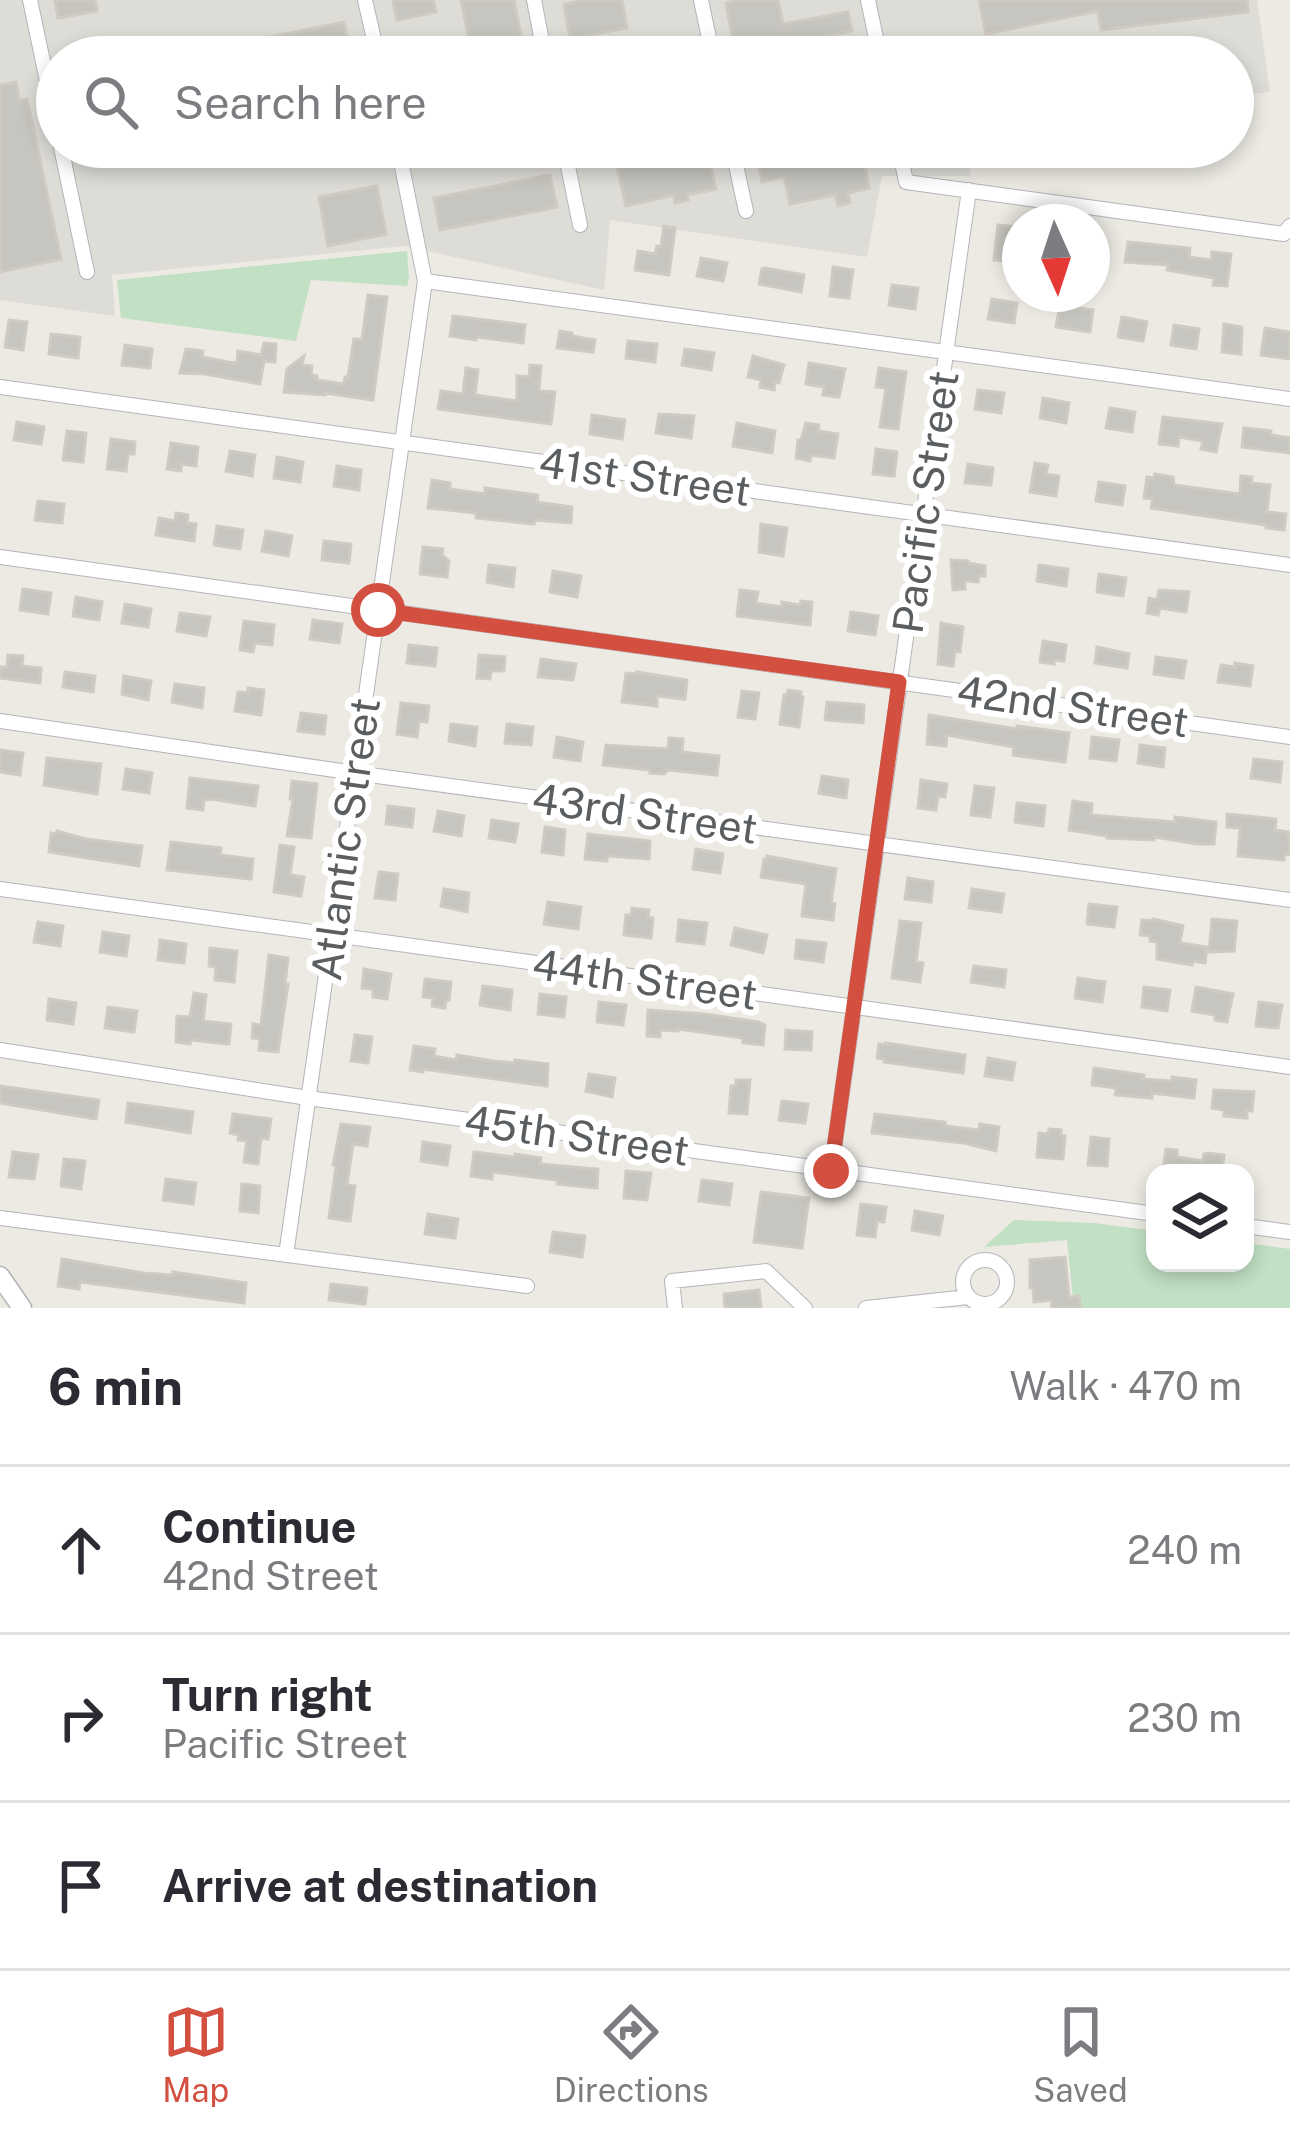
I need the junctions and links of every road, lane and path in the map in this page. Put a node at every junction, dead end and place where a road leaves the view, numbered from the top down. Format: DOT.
graph roads {
  1 [pos="30,0"];
  2 [pos="365,0"];
  3 [pos="534,0"];
  4 [pos="701,0"];
  5 [pos="868,0"];
  6 [pos="38,36"];
  7 [pos="373,36"];
  8 [pos="541,36"];
  9 [pos="709,36"];
  10 [pos="876,36"];
  11 [pos="65,168"];
  12 [pos="402,168"];
  13 [pos="568,168"];
  14 [pos="737,168"];
  15 [pos="903,168"];
  16 [pos="969,190"];
  17 [pos="746,211"];
  18 [pos="580,226"];
  19 [pos="1287,230"];
  20 [pos="87,272"];
  21 [pos="424,281"];
  22 [pos="947,353"];
  23 [pos="0,387"];
  24 [pos="1290,399"];
  25 [pos="401,443"];
  26 [pos="923,514"];
  27 [pos="0,557"];
  28 [pos="1290,565"];
  29 [pos="378,610"];
  30 [pos="899,682"];
  31 [pos="0,721"];
  32 [pos="1290,736"];
  33 [pos="355,773"];
  34 [pos="877,845"];
  35 [pos="0,889"];
  36 [pos="1290,900"];
  37 [pos="332,936"];
  38 [pos="854,1008"];
  39 [pos="0,1050"];
  40 [pos="1290,1067"];
  41 [pos="308,1098"];
  42 [pos="831,1171"];
  43 [pos="1146,1213"];
  44 [pos="0,1218"];
  45 [pos="1254,1227"];
  46 [pos="1290,1232"];
  47 [pos="286,1255"];
  48 [pos="0,1276"];
  49 [pos="527,1286"];
  50 [pos="968,1297"];
  51 [pos="22,1308"];
  52 [pos="675,1308"];
  53 [pos="805,1308"];
  54 [pos="866,1308"];
  1 -- 6 [label="street"];
  2 -- 7 [label="street"];
  3 -- 8 [label="street"];
  4 -- 9 [label="street"];
  5 -- 10 [label="street"];
  11 -- 20 [label="street"];
  12 -- 21 [label="street, Atlantic Street"];
  13 -- 18 [label="street"];
  14 -- 17 [label="street"];
  15 -- 16 [label="street"];
  16 -- 19 [label="street"];
  16 -- 22 [label="street, Pacific Street"];
  21 -- 22 [label="street"];
  21 -- 25 [label="street, Atlantic Street"];
  22 -- 24 [label="street"];
  22 -- 26 [label="street, Pacific Street"];
  23 -- 25 [label="street, 41st Street"];
  25 -- 26 [label="street, 41st Street"];
  25 -- 29 [label="street, Atlantic Street"];
  26 -- 28 [label="street, 41st Street"];
  26 -- 30 [label="street, Pacific Street"];
  27 -- 29 [label="street, 42nd Street"];
  29 -- 30 [label="street, 42nd Street"];
  29 -- 33 [label="street, Atlantic Street"];
  30 -- 32 [label="street, 42nd Street"];
  30 -- 34 [label="street, Pacific Street"];
  31 -- 33 [label="street, 43rd Street"];
  33 -- 34 [label="street, 43rd Street"];
  33 -- 37 [label="street, Atlantic Street"];
  34 -- 36 [label="street, 43rd Street"];
  34 -- 38 [label="street, Pacific Street"];
  35 -- 37 [label="street, 44th Street"];
  37 -- 38 [label="street, 44th Street"];
  37 -- 41 [label="street, Atlantic Street"];
  38 -- 40 [label="street, 44th Street"];
  38 -- 42 [label="street, Pacific Street"];
  39 -- 41 [label="street, 45th Street"];
  41 -- 42 [label="street, 45th Street"];
  41 -- 47 [label="street, Atlantic Street"];
  42 -- 43 [label="street, 45th Street"];
  44 -- 47 [label="street"];
  45 -- 46 [label="street"];
  47 -- 49 [label="street"];
  48 -- 51 [label="main road"];
  50 -- 54 [label="street"];
  52 -- 53 [label="street"];
}
